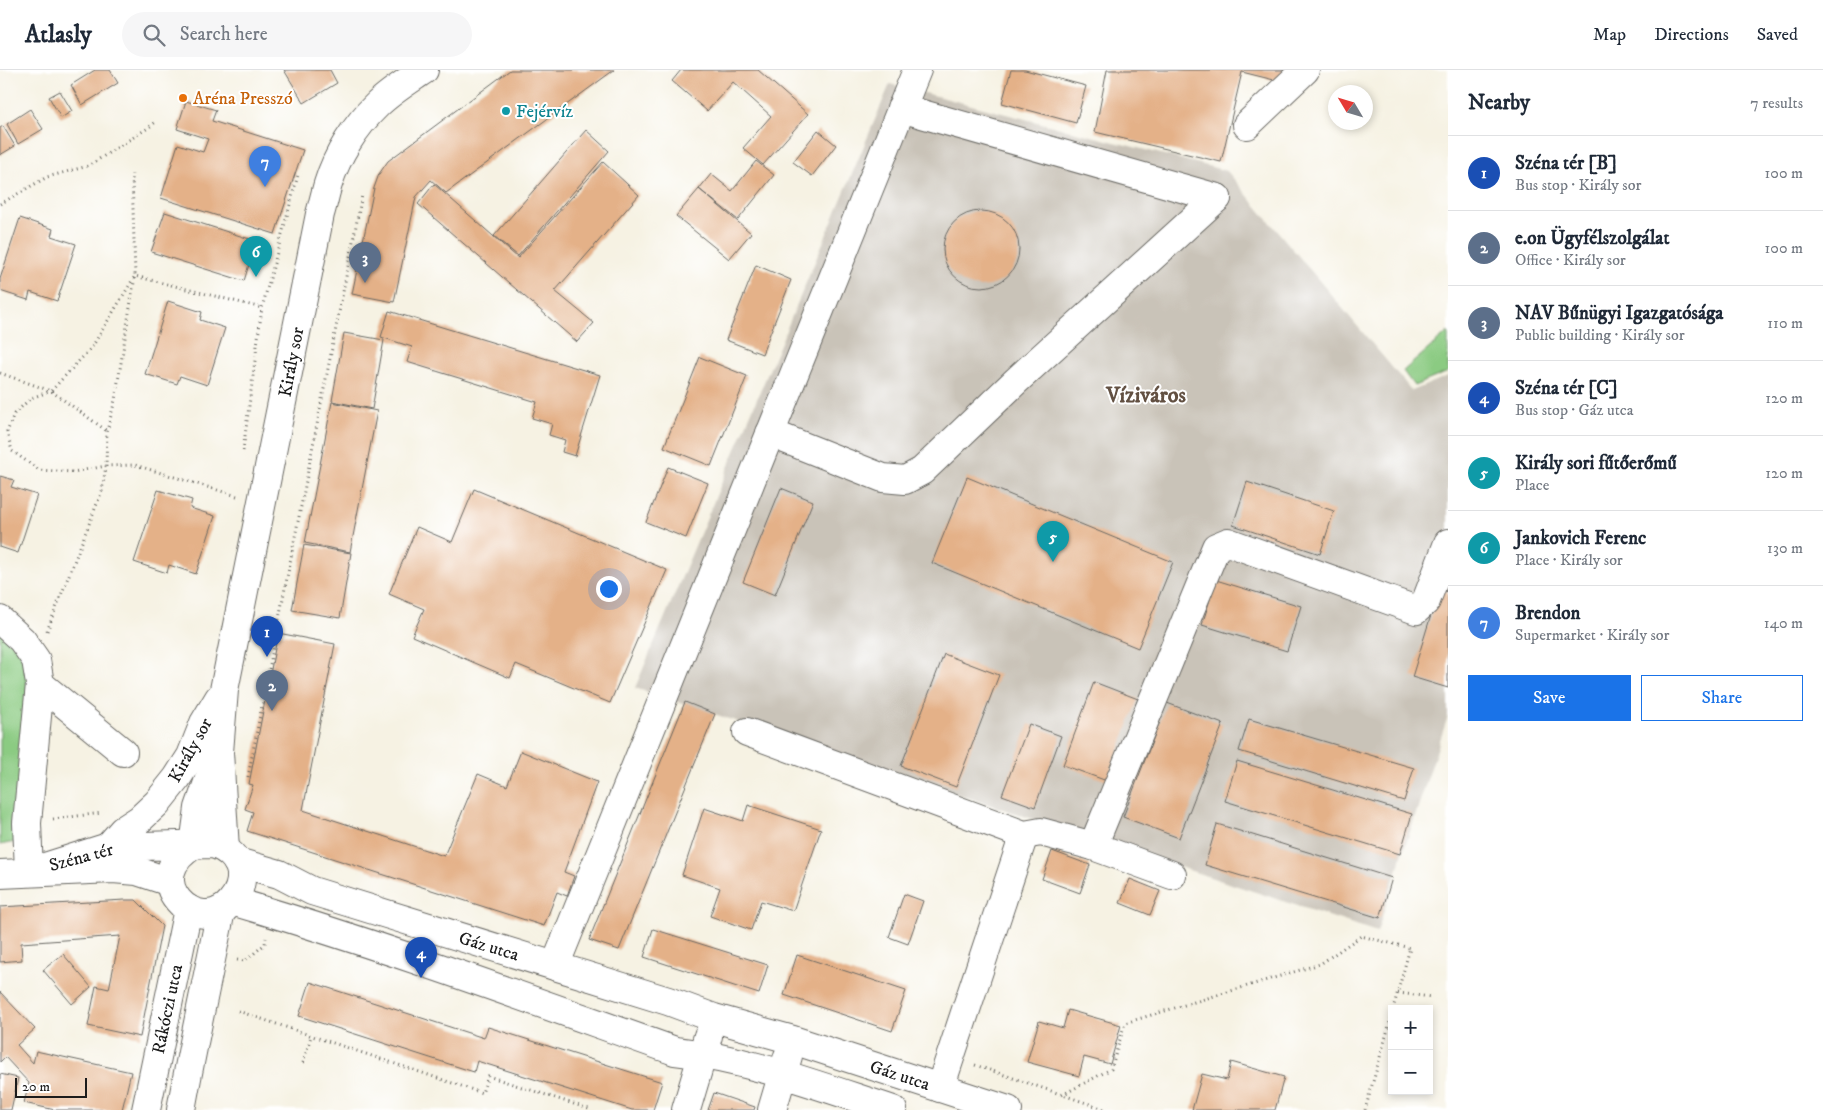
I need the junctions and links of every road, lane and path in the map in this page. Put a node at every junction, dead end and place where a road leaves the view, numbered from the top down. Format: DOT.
graph roads {
  1 [pos="424,70"];
  2 [pos="1305,70"];
  3 [pos="916,72"];
  4 [pos="901,108"];
  5 [pos="157,121"];
  6 [pos="1247,125"];
  7 [pos="132,174"];
  8 [pos="298,175"];
  9 [pos="362,195"];
  10 [pos="0,204"];
  11 [pos="135,276"];
  12 [pos="262,308"];
  13 [pos="0,373"];
  14 [pos="51,391"];
  15 [pos="107,432"];
  16 [pos="770,433"];
  17 [pos="243,456"];
  18 [pos="106,466"];
  19 [pos="239,486"];
  20 [pos="238,496"];
  21 [pos="236,506"];
  22 [pos="1448,543"];
  23 [pos="0,620"];
  24 [pos="38,672"];
  25 [pos="224,690"];
  26 [pos="747,732"];
  27 [pos="123,752"];
  28 [pos="219,752"];
  29 [pos="248,778"];
  30 [pos="111,813"];
  31 [pos="27,823"];
  32 [pos="1024,835"];
  33 [pos="194,845"];
  34 [pos="1093,846"];
  35 [pos="108,847"];
  36 [pos="231,855"];
  37 [pos="29,872"];
  38 [pos="0,874"];
  39 [pos="1172,875"];
  40 [pos="170,882"];
  41 [pos="226,905"];
  42 [pos="188,909"];
  43 [pos="555,966"];
  44 [pos="1398,993"];
  45 [pos="1431,997"];
  46 [pos="1394,1005"];
  47 [pos="238,1011"];
  48 [pos="714,1018"];
  49 [pos="1388,1029"];
  50 [pos="311,1036"];
  51 [pos="793,1040"];
  52 [pos="702,1054"];
  53 [pos="951,1057"];
  54 [pos="303,1063"];
  55 [pos="783,1074"];
  56 [pos="940,1088"];
  57 [pos="1062,1095"];
  58 [pos="146,1110"];
  59 [pos="181,1110"];
  60 [pos="592,1110"];
  61 [pos="686,1110"];
  62 [pos="772,1110"];
  63 [pos="892,1110"];
  64 [pos="1008,1110"];
  65 [pos="1107,1110"];
  66 [pos="1365,1110"];
  1 -- 25 [label="street, Király sor"];
  2 -- 6 [label="street"];
  3 -- 4 [label="street"];
  4 -- 16 [label="street"];
  4 -- 16 [label="street"];
  5 -- 10 [label="path"];
  7 -- 11 [label="path"];
  8 -- 12 [label="path"];
  9 -- 29 [label="path"];
  11 -- 12 [label="path"];
  11 -- 14 [label="path"];
  11 -- 15 [label="path"];
  12 -- 17 [label="path"];
  13 -- 14 [label="path"];
  14 -- 15 [label="path"];
  14 -- 18 [label="path"];
  15 -- 18 [label="path"];
  16 -- 43 [label="street"];
  18 -- 20 [label="path"];
  18 -- 24 [label="path"];
  19 -- 20 [label="path"];
  20 -- 21 [label="path"];
  22 -- 34 [label="street"];
  23 -- 24 [label="street"];
  24 -- 27 [label="street"];
  24 -- 31 [label="street"];
  25 -- 28 [label="street, Király sor"];
  25 -- 35 [label="street, Király sor"];
  26 -- 32 [label="street"];
  28 -- 33 [label="street, Király sor"];
  28 -- 36 [label="street, Király sor"];
  30 -- 31 [label="path"];
  31 -- 37 [label="street"];
  32 -- 34 [label="street"];
  32 -- 53 [label="street"];
  33 -- 35 [label="street, Széna tér"];
  33 -- 36 [label="street, Széna tér"];
  33 -- 40 [label="street"];
  34 -- 39 [label="street"];
  35 -- 37 [label="street, Széna tér"];
  36 -- 41 [label="street"];
  36 -- 43 [label="street, Gáz utca"];
  37 -- 38 [label="street, Széna tér"];
  37 -- 40 [label="street, Széna tér"];
  40 -- 42 [label="street"];
  41 -- 42 [label="street"];
  41 -- 52 [label="street, Gáz utca"];
  41 -- 59 [label="street, Rákóczi utca"];
  42 -- 58 [label="street, Rákóczi utca"];
  43 -- 48 [label="street, Gáz utca"];
  44 -- 45 [label="path"];
  44 -- 46 [label="path"];
  44 -- 57 [label="path"];
  47 -- 50 [label="path"];
  48 -- 51 [label="street, Gáz utca"];
  48 -- 52 [label="street"];
  49 -- 66 [label="path"];
  50 -- 54 [label="path"];
  50 -- 60 [label="path"];
  51 -- 55 [label="street"];
  51 -- 56 [label="street, Gáz utca"];
  52 -- 55 [label="street, Gáz utca"];
  52 -- 61 [label="street"];
  53 -- 56 [label="street"];
  53 -- 57 [label="path"];
  55 -- 62 [label="street"];
  55 -- 63 [label="street, Gáz utca"];
  56 -- 64 [label="street, Gáz utca"];
  57 -- 65 [label="path"];
}
